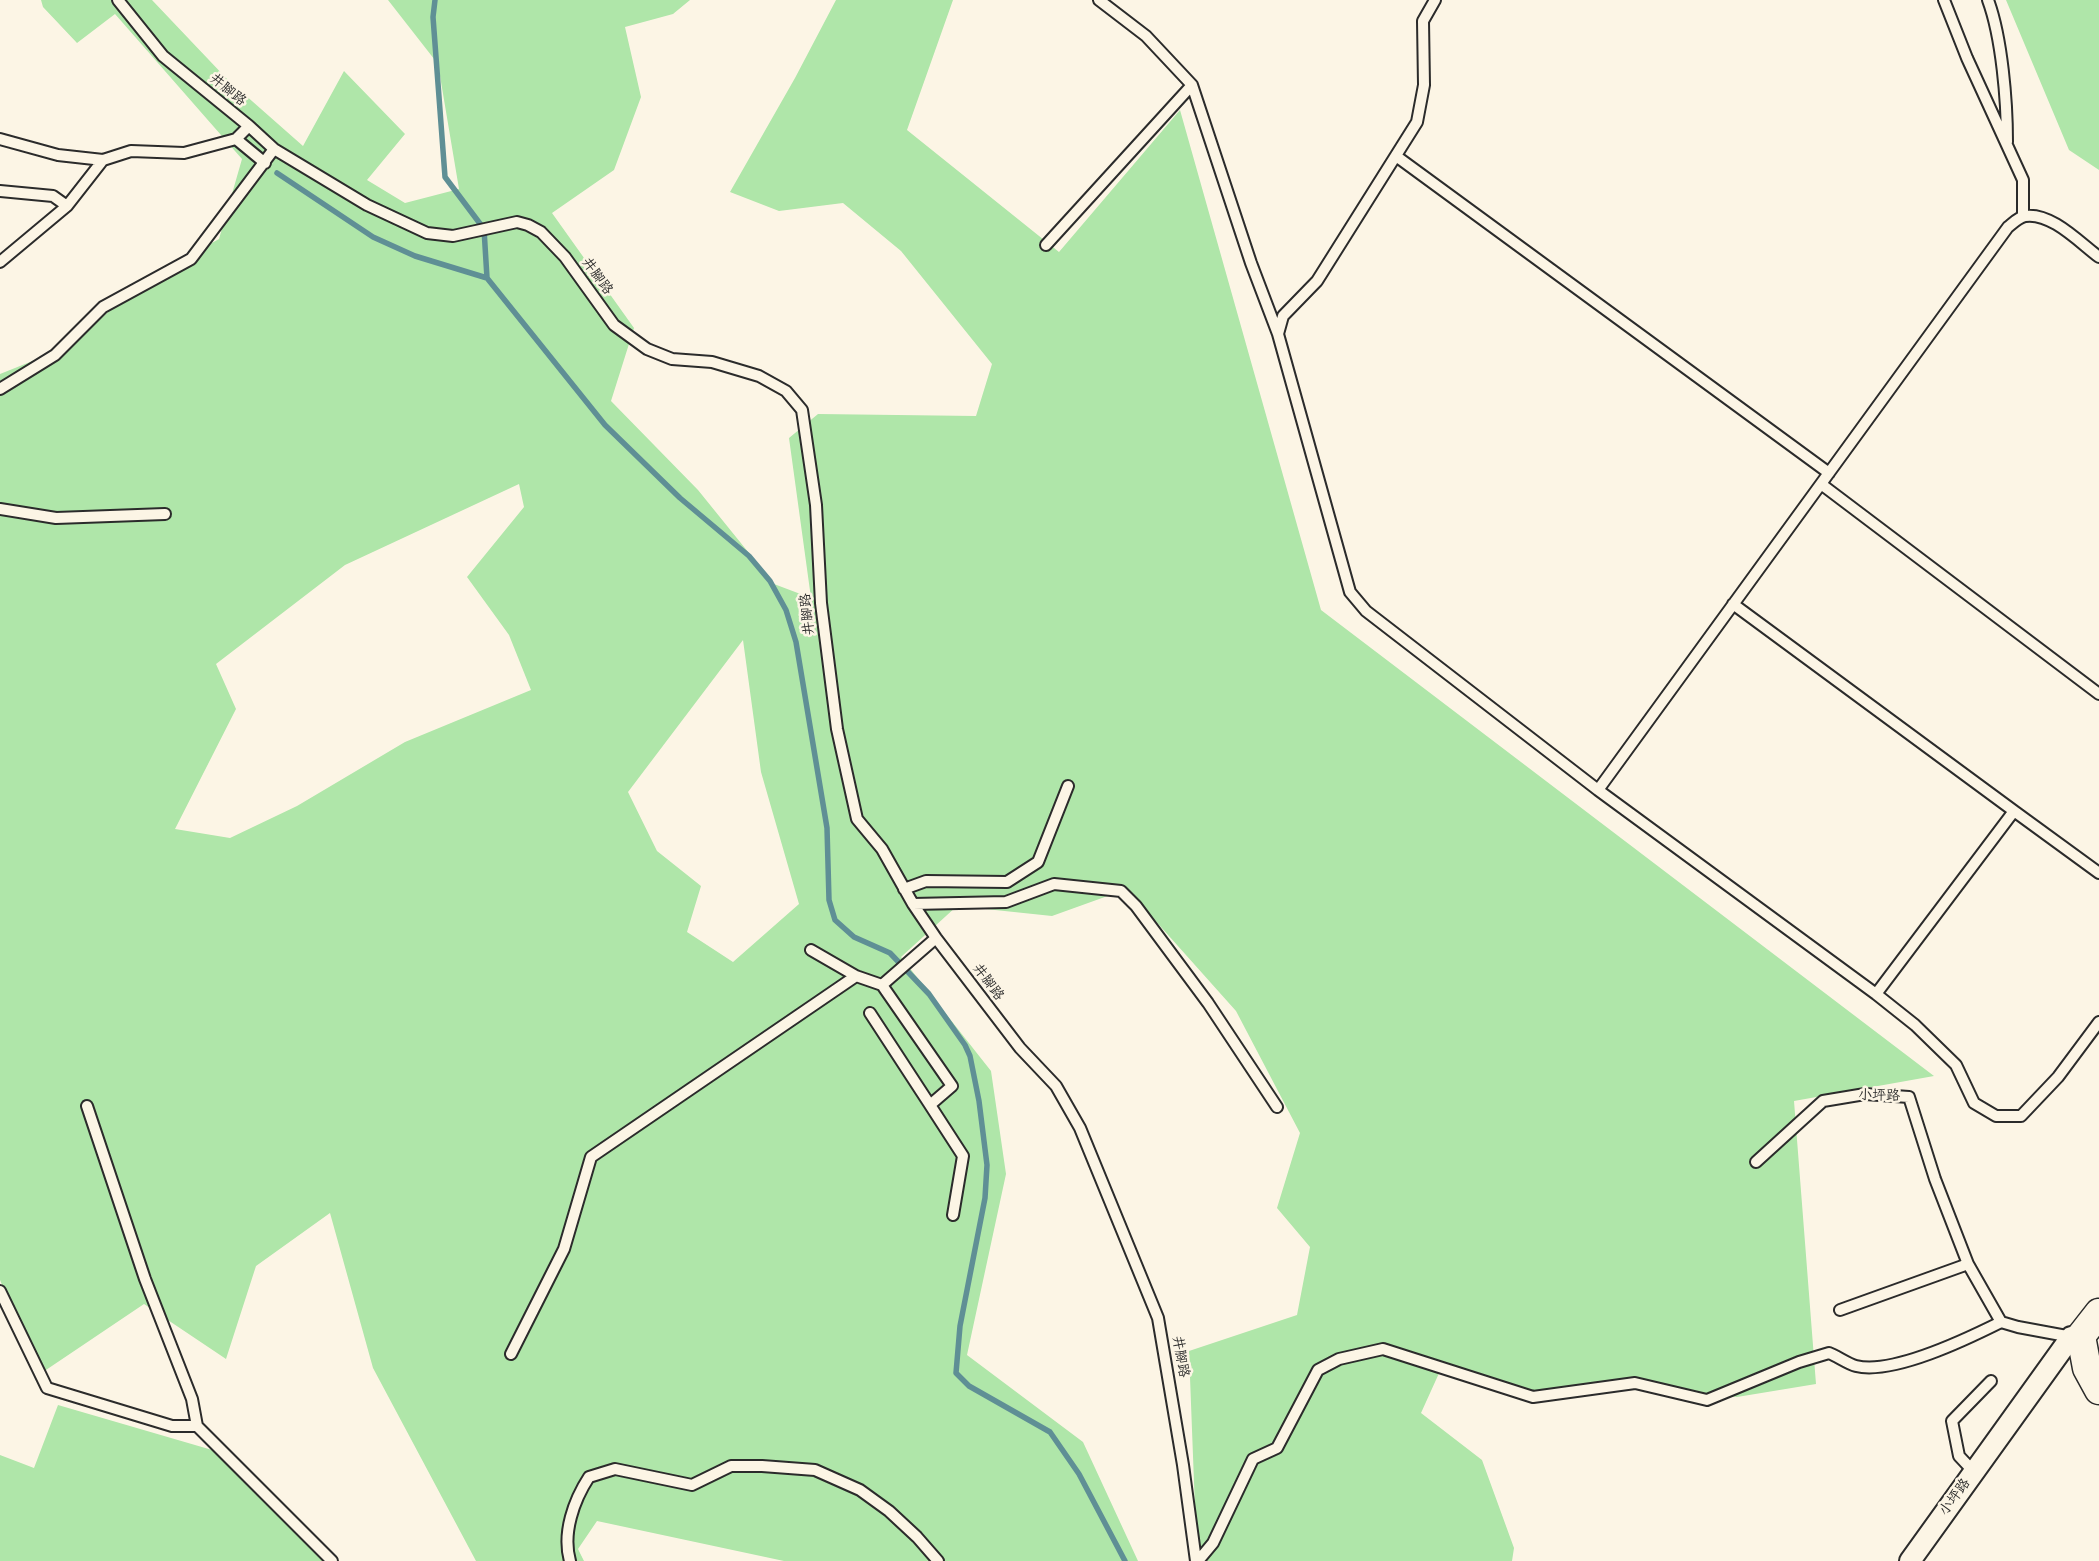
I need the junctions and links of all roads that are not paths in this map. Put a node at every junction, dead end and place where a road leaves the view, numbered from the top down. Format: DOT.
graph roads {
  1 [pos="118,0"];
  2 [pos="1099,0"];
  3 [pos="1435,0"];
  4 [pos="1944,0"];
  5 [pos="1988,0"];
  6 [pos="1192,85"];
  7 [pos="249,126"];
  8 [pos="0,139"];
  9 [pos="236,139"];
  10 [pos="2007,147"];
  11 [pos="274,149"];
  12 [pos="1396,156"];
  13 [pos="103,160"];
  14 [pos="265,163"];
  15 [pos="0,191"];
  16 [pos="67,206"];
  17 [pos="2023,216"];
  18 [pos="1046,245"];
  19 [pos="2099,257"];
  20 [pos="0,262"];
  21 [pos="1278,334"];
  22 [pos="0,389"];
  23 [pos="1829,473"];
  24 [pos="1821,484"];
  25 [pos="0,509"];
  26 [pos="165,514"];
  27 [pos="1734,604"];
  28 [pos="2099,694"];
  29 [pos="1068,786"];
  30 [pos="1598,790"];
  31 [pos="2014,812"];
  32 [pos="2099,873"];
  33 [pos="904,889"];
  34 [pos="913,904"];
  35 [pos="936,938"];
  36 [pos="810,950"];
  37 [pos="856,976"];
  38 [pos="882,985"];
  39 [pos="1876,994"];
  40 [pos="870,1013"];
  41 [pos="2099,1022"];
  42 [pos="930,1105"];
  43 [pos="87,1106"];
  44 [pos="1277,1107"];
  45 [pos="1756,1162"];
  46 [pos="952,1215"];
  47 [pos="1968,1264"];
  48 [pos="0,1291"];
  49 [pos="1840,1310"];
  50 [pos="2099,1313"];
  51 [pos="2000,1322"];
  52 [pos="2076,1336"];
  53 [pos="511,1354"];
  54 [pos="1991,1381"];
  55 [pos="2099,1390"];
  56 [pos="197,1426"];
  57 [pos="1974,1472"];
  58 [pos="332,1561"];
  59 [pos="570,1561"];
  60 [pos="938,1561"];
  61 [pos="1197,1561"];
  62 [pos="1910,1561"];
  1 -- 7 [label="lane, 井腳路"];
  2 -- 6 [label="lane"];
  3 -- 12 [label="lane"];
  4 -- 10 [label="lane"];
  5 -- 10 [label="lane"];
  6 -- 18 [label="lane"];
  6 -- 21 [label="lane"];
  7 -- 9 [label="lane"];
  7 -- 11 [label="lane, 井腳路"];
  8 -- 13 [label="lane"];
  9 -- 13 [label="lane"];
  9 -- 14 [label="lane"];
  10 -- 17 [label="lane"];
  11 -- 14 [label="lane"];
  11 -- 33 [label="lane, 井腳路"];
  12 -- 21 [label="lane"];
  12 -- 23 [label="lane"];
  13 -- 16 [label="lane"];
  14 -- 22 [label="lane"];
  15 -- 16 [label="lane"];
  16 -- 20 [label="lane"];
  17 -- 19 [label="lane"];
  17 -- 23 [label="lane"];
  21 -- 30 [label="lane"];
  23 -- 24 [label="lane"];
  24 -- 27 [label="lane"];
  24 -- 28 [label="lane"];
  25 -- 26 [label="lane"];
  27 -- 30 [label="lane"];
  27 -- 31 [label="lane"];
  29 -- 33 [label="lane"];
  30 -- 39 [label="lane"];
  31 -- 32 [label="lane"];
  31 -- 39 [label="lane"];
  33 -- 34 [label="lane, 井腳路"];
  34 -- 35 [label="lane, 井腳路"];
  34 -- 44 [label="lane"];
  35 -- 38 [label="lane"];
  35 -- 61 [label="lane, 井腳路"];
  36 -- 37 [label="lane"];
  37 -- 38 [label="lane"];
  37 -- 53 [label="lane"];
  38 -- 42 [label="lane"];
  39 -- 41 [label="lane"];
  40 -- 42 [label="lane"];
  42 -- 46 [label="lane"];
  43 -- 56 [label="lane"];
  45 -- 47 [label="lane, 小坪路"];
  47 -- 49 [label="lane"];
  47 -- 51 [label="lane, 小坪路"];
  48 -- 56 [label="lane"];
  50 -- 52 [label="street, 小坪路"];
  51 -- 52 [label="lane"];
  51 -- 61 [label="lane"];
  52 -- 55 [label="street"];
  52 -- 57 [label="street, 小坪路"];
  54 -- 57 [label="lane"];
  56 -- 58 [label="lane"];
  57 -- 62 [label="street, 小坪路"];
  59 -- 60 [label="lane"];
}
